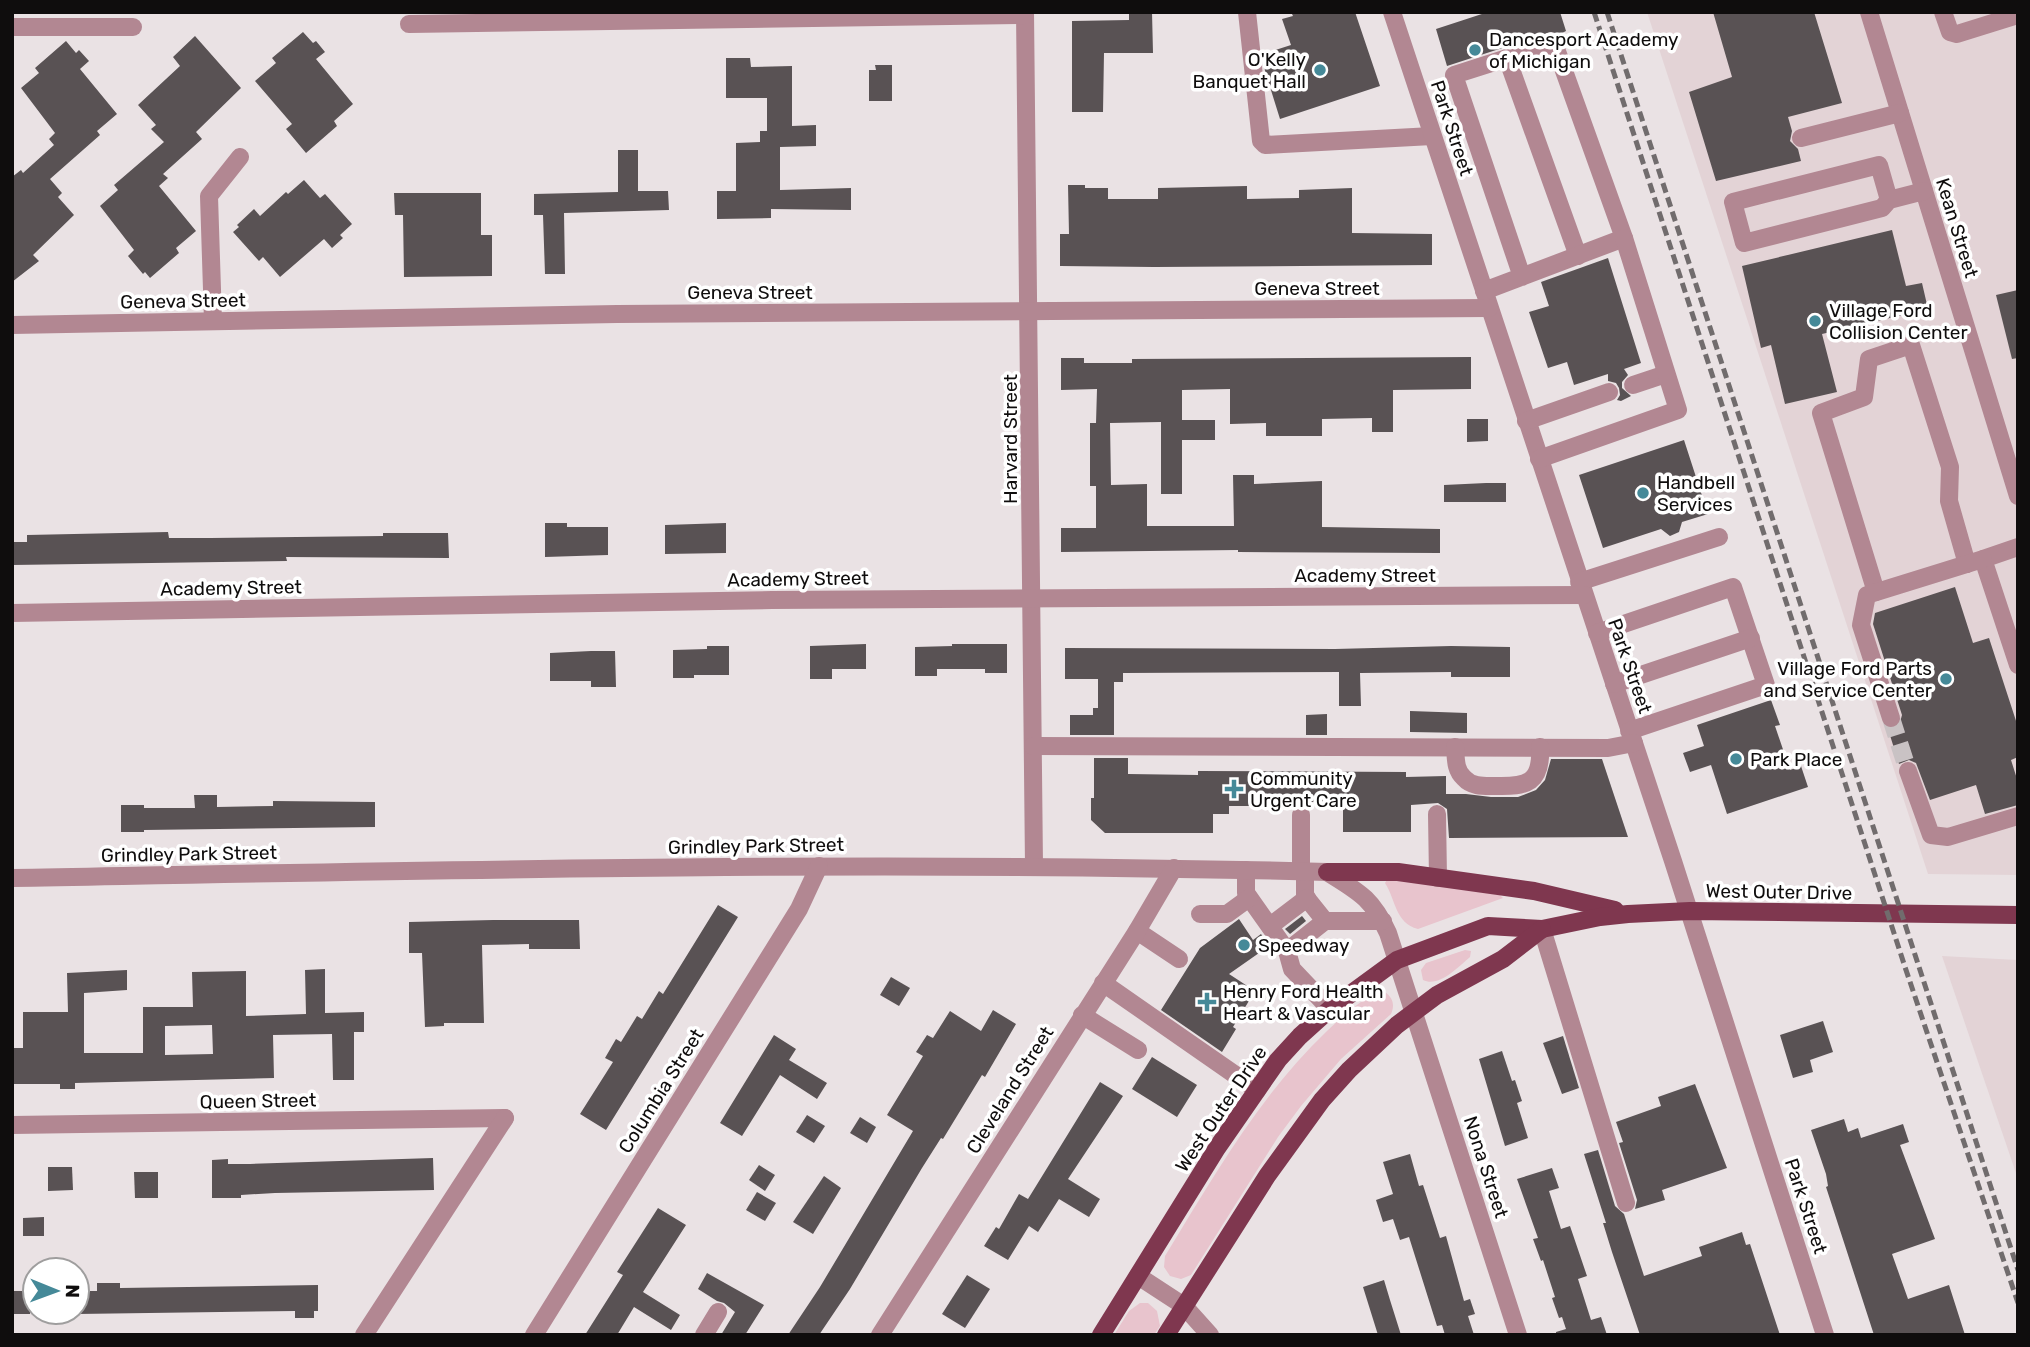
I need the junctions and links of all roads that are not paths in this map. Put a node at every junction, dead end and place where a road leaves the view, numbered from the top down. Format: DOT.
graph roads {
  1 [pos="1247,12"];
  2 [pos="1392,12"];
  3 [pos="1869,12"];
  4 [pos="1943,12"];
  5 [pos="1025,14"];
  6 [pos="2018,15"];
  7 [pos="409,24"];
  8 [pos="12,27"];
  9 [pos="133,27"];
  10 [pos="1507,58"];
  11 [pos="1900,113"];
  12 [pos="1432,136"];
  13 [pos="1801,138"];
  14 [pos="240,157"];
  15 [pos="1924,191"];
  16 [pos="1889,200"];
  17 [pos="1624,238"];
  18 [pos="1578,256"];
  19 [pos="1522,277"];
  20 [pos="1486,299"];
  21 [pos="1029,310"];
  22 [pos="213,321"];
  23 [pos="12,325"];
  24 [pos="1666,374"];
  25 [pos="1633,385"];
  26 [pos="1609,392"];
  27 [pos="1526,421"];
  28 [pos="1539,459"];
  29 [pos="2018,496"];
  30 [pos="1719,537"];
  31 [pos="2018,547"];
  32 [pos="1975,561"];
  33 [pos="1582,589"];
  34 [pos="1876,593"];
  35 [pos="1031,598"];
  36 [pos="12,613"];
  37 [pos="1597,633"];
  38 [pos="1751,638"];
  39 [pos="2018,665"];
  40 [pos="1614,684"];
  41 [pos="1891,718"];
  42 [pos="1631,737"];
  43 [pos="1033,746"];
  44 [pos="1455,747"];
  45 [pos="1540,747"];
  46 [pos="1908,771"];
  47 [pos="1437,814"];
  48 [pos="1301,815"];
  49 [pos="2018,816"];
  50 [pos="819,866"];
  51 [pos="1034,866"];
  52 [pos="1174,868"];
  53 [pos="1246,870"];
  54 [pos="1303,871"];
  55 [pos="1327,872"];
  56 [pos="12,878"];
  57 [pos="1438,878"];
  58 [pos="1250,898"];
  59 [pos="1307,898"];
  60 [pos="1689,911"];
  61 [pos="1628,914"];
  62 [pos="1200,915"];
  63 [pos="2018,915"];
  64 [pos="1325,921"];
  65 [pos="1382,921"];
  66 [pos="1270,926"];
  67 [pos="1542,929"];
  68 [pos="1137,931"];
  69 [pos="1287,951"];
  70 [pos="1179,958"];
  71 [pos="1397,960"];
  72 [pos="1103,983"];
  73 [pos="1330,1009"];
  74 [pos="1414,1013"];
  75 [pos="1082,1015"];
  76 [pos="1138,1051"];
  77 [pos="1257,1090"];
  78 [pos="12,1125"];
  79 [pos="1626,1203"];
  80 [pos="1138,1276"];
  81 [pos="1184,1306"];
  82 [pos="718,1312"];
  83 [pos="364,1335"];
  84 [pos="534,1335"];
  85 [pos="704,1335"];
  86 [pos="880,1335"];
  87 [pos="1101,1335"];
  88 [pos="1166,1335"];
  89 [pos="1210,1335"];
  90 [pos="1518,1335"];
  91 [pos="1825,1335"];
  1 -- 12 [label="street"];
  2 -- 12 [label="street, Park Street"];
  3 -- 11 [label="street, Kean Street"];
  4 -- 6 [label="street"];
  5 -- 7 [label="street"];
  5 -- 21 [label="street, Harvard Street"];
  8 -- 9 [label="street"];
  10 -- 17 [label="street"];
  10 -- 18 [label="street"];
  10 -- 19 [label="street"];
  11 -- 13 [label="street"];
  11 -- 15 [label="street, Kean Street"];
  12 -- 20 [label="street, Park Street"];
  14 -- 22 [label="street"];
  15 -- 16 [label="street"];
  15 -- 29 [label="street, Kean Street"];
  16 -- 16 [label="street"];
  17 -- 18 [label="street, Geneva Street"];
  17 -- 24 [label="street"];
  18 -- 19 [label="street, Geneva Street"];
  19 -- 20 [label="street, Geneva Street"];
  20 -- 21 [label="street, Geneva Street"];
  20 -- 27 [label="street, Park Street"];
  21 -- 22 [label="street, Geneva Street"];
  21 -- 35 [label="street, Harvard Street"];
  22 -- 23 [label="street, Geneva Street"];
  24 -- 25 [label="street"];
  24 -- 28 [label="street"];
  26 -- 27 [label="street"];
  27 -- 28 [label="street, Park Street"];
  28 -- 33 [label="street, Park Street"];
  30 -- 33 [label="street, Academy Street"];
  31 -- 32 [label="street"];
  32 -- 34 [label="street"];
  32 -- 34 [label="street"];
  32 -- 39 [label="street"];
  33 -- 35 [label="street, Academy Street"];
  33 -- 37 [label="street, Park Street"];
  34 -- 41 [label="street"];
  35 -- 36 [label="street, Academy Street"];
  35 -- 43 [label="street, Harvard Street"];
  37 -- 38 [label="street"];
  37 -- 40 [label="street, Park Street"];
  38 -- 40 [label="street"];
  38 -- 42 [label="street"];
  40 -- 42 [label="street, Park Street"];
  42 -- 45 [label="street"];
  42 -- 60 [label="street, Park Street"];
  43 -- 44 [label="street"];
  43 -- 51 [label="street, Harvard Street"];
  44 -- 45 [label="street"];
  44 -- 45 [label="street"];
  46 -- 49 [label="street"];
  47 -- 57 [label="street"];
  48 -- 54 [label="street"];
  50 -- 51 [label="street, Grindley Park Street"];
  50 -- 56 [label="street, Grindley Park Street"];
  50 -- 84 [label="street, Columbia Street"];
  51 -- 52 [label="street, Grindley Park Street"];
  52 -- 53 [label="street, Grindley Park Street"];
  52 -- 68 [label="street, Cleveland Street"];
  53 -- 54 [label="street, Grindley Park Street"];
  53 -- 58 [label="street"];
  54 -- 55 [label="street, Grindley Park Street"];
  54 -- 59 [label="street"];
  55 -- 57 [label="main road"];
  55 -- 65 [label="street"];
  57 -- 61 [label="main road"];
  58 -- 62 [label="street"];
  58 -- 66 [label="street"];
  59 -- 64 [label="street"];
  59 -- 66 [label="street"];
  60 -- 61 [label="main road, West Outer Drive"];
  60 -- 63 [label="main road, West Outer Drive"];
  60 -- 91 [label="street, Park Street"];
  61 -- 67 [label="main road, West Outer Drive"];
  64 -- 65 [label="street"];
  64 -- 69 [label="street"];
  65 -- 71 [label="street"];
  66 -- 69 [label="street"];
  67 -- 71 [label="main road, West Outer Drive"];
  67 -- 74 [label="main road, West Outer Drive"];
  67 -- 79 [label="street"];
  68 -- 70 [label="street"];
  68 -- 72 [label="street, Cleveland Street"];
  69 -- 73 [label="street"];
  71 -- 73 [label="main road, West Outer Drive"];
  71 -- 74 [label="street"];
  72 -- 75 [label="street, Cleveland Street"];
  72 -- 77 [label="street"];
  73 -- 77 [label="main road, West Outer Drive"];
  74 -- 81 [label="main road, West Outer Drive"];
  74 -- 90 [label="street, Nona Street"];
  75 -- 76 [label="street"];
  75 -- 86 [label="street, Cleveland Street"];
  77 -- 80 [label="main road, West Outer Drive"];
  78 -- 83 [label="street, Queen Street"];
  80 -- 81 [label="street"];
  80 -- 87 [label="main road, West Outer Drive"];
  81 -- 88 [label="main road, West Outer Drive"];
  81 -- 89 [label="street"];
  82 -- 85 [label="street"];
}
